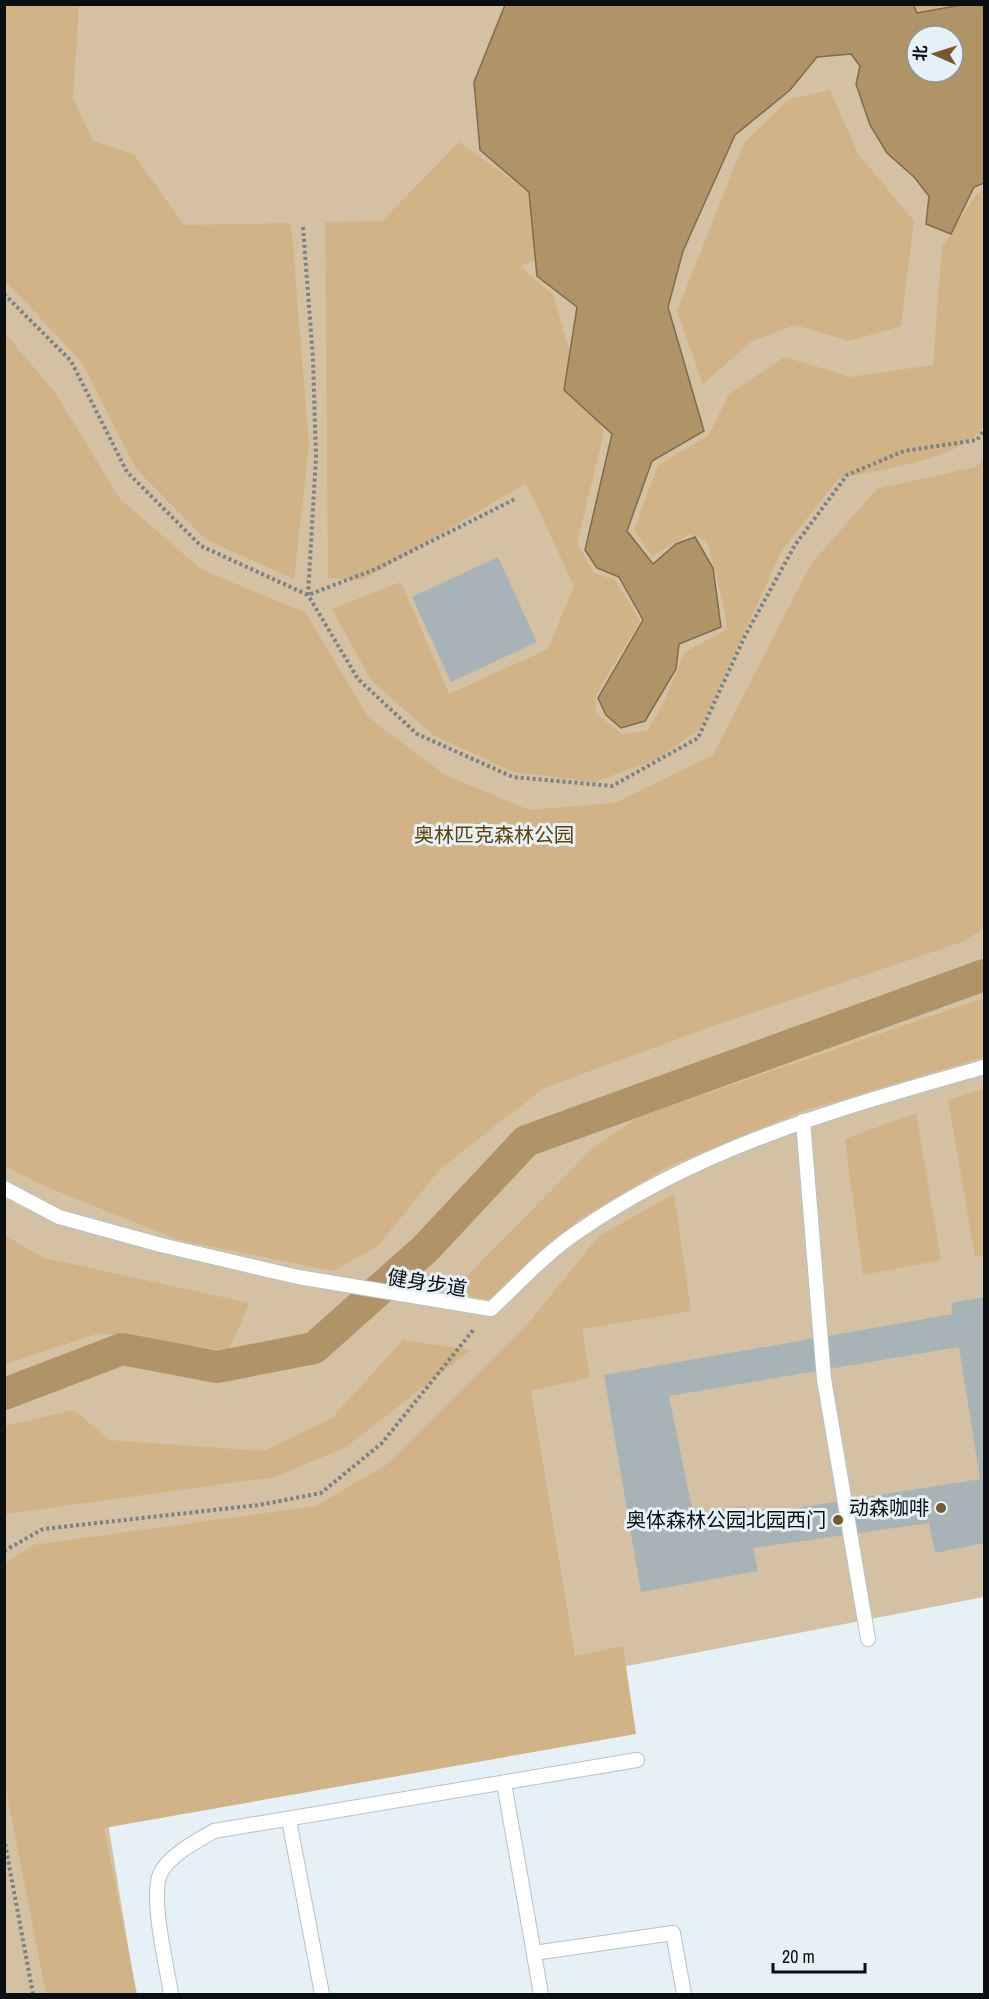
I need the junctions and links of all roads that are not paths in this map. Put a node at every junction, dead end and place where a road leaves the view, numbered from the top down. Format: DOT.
graph roads {
  1 [pos="984,1067"];
  2 [pos="802,1120"];
  3 [pos="4,1188"];
  4 [pos="868,1639"];
  5 [pos="637,1760"];
  6 [pos="504,1784"];
  7 [pos="289,1820"];
  8 [pos="534,1953"];
  9 [pos="171,1995"];
  10 [pos="322,1995"];
  11 [pos="541,1995"];
  12 [pos="684,1995"];
  1 -- 2 [label="lane"];
  2 -- 3 [label="lane"];
  2 -- 4 [label="lane"];
  5 -- 6 [label="lane"];
  6 -- 7 [label="lane"];
  6 -- 8 [label="lane"];
  7 -- 9 [label="lane"];
  7 -- 10 [label="lane"];
  8 -- 11 [label="lane"];
  8 -- 12 [label="lane"];
}
